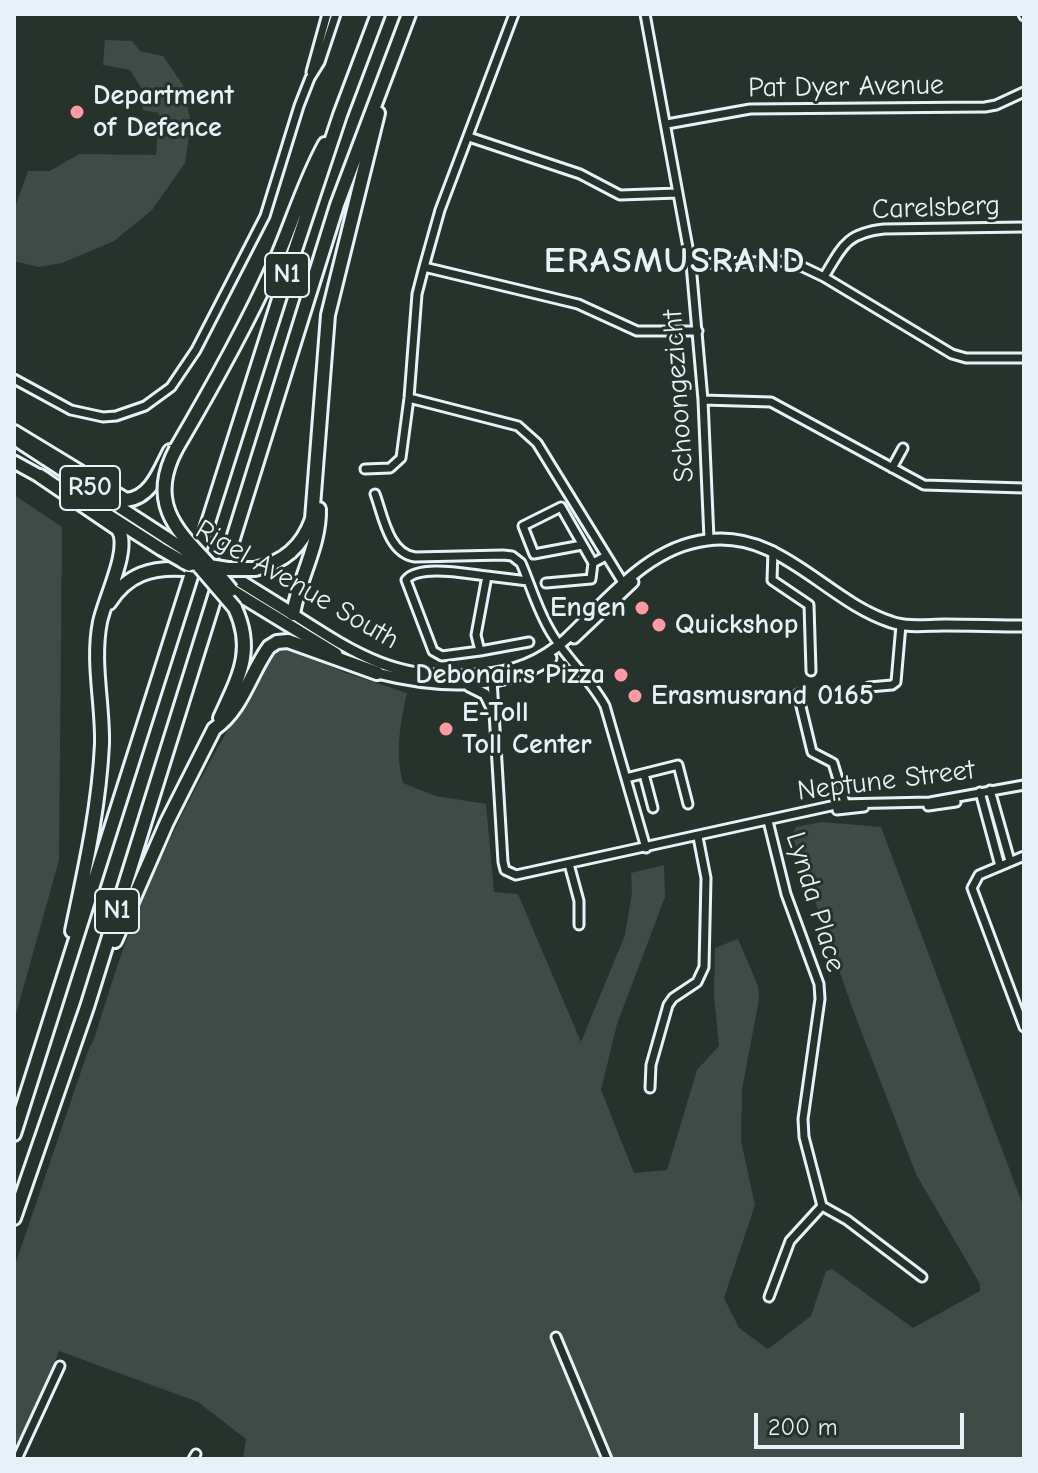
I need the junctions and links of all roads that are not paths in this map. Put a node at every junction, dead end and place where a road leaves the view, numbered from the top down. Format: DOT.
graph roads {
  1 [pos="327,14"];
  2 [pos="336,14"];
  3 [pos="378,14"];
  4 [pos="409,14"];
  5 [pos="514,14"];
  6 [pos="645,14"];
  7 [pos="392,56"];
  8 [pos="310,78"];
  9 [pos="1024,92"];
  10 [pos="340,115"];
  11 [pos="667,124"];
  12 [pos="469,137"];
  13 [pos="678,193"];
  14 [pos="1024,227"];
  15 [pos="691,264"];
  16 [pos="424,267"];
  17 [pos="824,277"];
  18 [pos="698,331"];
  19 [pos="1024,358"];
  20 [pos="14,379"];
  21 [pos="409,398"];
  22 [pos="703,400"];
  23 [pos="204,402"];
  24 [pos="320,418"];
  25 [pos="14,435"];
  26 [pos="903,448"];
  27 [pos="14,462"];
  28 [pos="892,468"];
  29 [pos="365,469"];
  30 [pos="40,476"];
  31 [pos="1024,488"];
  32 [pos="375,494"];
  33 [pos="709,539"];
  34 [pos="164,543"];
  35 [pos="582,545"];
  36 [pos="773,551"];
  37 [pos="606,556"];
  38 [pos="184,561"];
  39 [pos="593,563"];
  40 [pos="487,576"];
  41 [pos="221,578"];
  42 [pos="528,581"];
  43 [pos="546,583"];
  44 [pos="624,586"];
  45 [pos="289,620"];
  46 [pos="901,625"];
  47 [pos="1024,626"];
  48 [pos="529,642"];
  49 [pos="561,647"];
  50 [pos="480,651"];
  51 [pos="811,671"];
  52 [pos="99,673"];
  53 [pos="377,673"];
  54 [pos="492,678"];
  55 [pos="432,683"];
  56 [pos="869,687"];
  57 [pos="798,694"];
  58 [pos="493,710"];
  59 [pos="214,729"];
  60 [pos="644,774"];
  61 [pos="626,778"];
  62 [pos="1024,786"];
  63 [pos="986,794"];
  64 [pos="688,804"];
  65 [pos="846,806"];
  66 [pos="653,808"];
  67 [pos="768,822"];
  68 [pos="698,837"];
  69 [pos="646,848"];
  70 [pos="1024,856"];
  71 [pos="1010,861"];
  72 [pos="569,864"];
  73 [pos="1000,866"];
  74 [pos="579,925"];
  75 [pos="56,1005"];
  76 [pos="87,1007"];
  77 [pos="1024,1027"];
  78 [pos="650,1088"];
  79 [pos="14,1134"];
  80 [pos="822,1206"];
  81 [pos="14,1218"];
  82 [pos="922,1277"];
  83 [pos="769,1297"];
  84 [pos="556,1337"];
  85 [pos="60,1366"];
  86 [pos="17,1459"];
  87 [pos="607,1459"];
  1 -- 8 [label="street"];
  2 -- 8 [label="street"];
  3 -- 10 [label="highway, N1"];
  4 -- 7 [label="highway, N1"];
  5 -- 12 [label="street"];
  6 -- 11 [label="street, Schoongezicht"];
  7 -- 24 [label="highway"];
  7 -- 76 [label="highway, N1"];
  8 -- 20 [label="street"];
  9 -- 11 [label="street, Pat Dyer Avenue"];
  10 -- 23 [label="highway"];
  10 -- 75 [label="highway, N1"];
  11 -- 13 [label="street, Schoongezicht"];
  12 -- 13 [label="street"];
  12 -- 16 [label="street"];
  13 -- 15 [label="street, Schoongezicht"];
  14 -- 17 [label="street, Carelsberg"];
  15 -- 17 [label="street"];
  15 -- 18 [label="street, Schoongezicht"];
  16 -- 18 [label="street"];
  16 -- 21 [label="street"];
  17 -- 19 [label="street"];
  18 -- 22 [label="street, Schoongezicht"];
  21 -- 29 [label="street"];
  21 -- 37 [label="street"];
  22 -- 28 [label="street"];
  22 -- 33 [label="street, Schoongezicht"];
  23 -- 25 [label="highway"];
  23 -- 41 [label="highway, bridge"];
  24 -- 41 [label="highway, bridge"];
  24 -- 45 [label="highway"];
  25 -- 34 [label="main road, Rigel Avenue South / R50"];
  26 -- 28 [label="street"];
  27 -- 30 [label="main road, Rigel Avenue South / R50"];
  28 -- 31 [label="street"];
  30 -- 34 [label="main road, Rigel Avenue South / R50"];
  30 -- 52 [label="highway"];
  32 -- 42 [label="street"];
  33 -- 36 [label="main road, Rigel Avenue South"];
  33 -- 44 [label="main road, Rigel Avenue South"];
  34 -- 38 [label="main road, Rigel Avenue South / R50, bridge"];
  35 -- 35 [label="street"];
  35 -- 39 [label="street"];
  36 -- 46 [label="main road, Rigel Avenue South"];
  36 -- 51 [label="street"];
  37 -- 39 [label="street"];
  37 -- 44 [label="street"];
  38 -- 41 [label="highway, bridge"];
  38 -- 41 [label="main road, Rigel Avenue South / R50, bridge"];
  38 -- 41 [label="highway, bridge"];
  38 -- 52 [label="highway"];
  39 -- 43 [label="street"];
  40 -- 42 [label="street"];
  40 -- 50 [label="street"];
  40 -- 50 [label="street"];
  41 -- 45 [label="main road, Rigel Avenue South / R50"];
  41 -- 45 [label="main road, Rigel Avenue South / R50"];
  41 -- 59 [label="highway, bridge"];
  42 -- 49 [label="street"];
  44 -- 49 [label="main road, Rigel Avenue South"];
  45 -- 53 [label="main road, Rigel Avenue South"];
  45 -- 54 [label="main road, Rigel Avenue South"];
  46 -- 47 [label="main road, Rigel Avenue South"];
  46 -- 56 [label="street"];
  48 -- 50 [label="street"];
  49 -- 54 [label="main road, Rigel Avenue South"];
  49 -- 61 [label="street"];
  52 -- 75 [label="highway"];
  53 -- 55 [label="main road, Rigel Avenue South"];
  53 -- 59 [label="highway"];
  54 -- 55 [label="main road, Rigel Avenue South"];
  54 -- 58 [label="street"];
  55 -- 58 [label="main road"];
  57 -- 65 [label="street"];
  58 -- 72 [label="street, Neptune Street"];
  59 -- 76 [label="highway"];
  60 -- 61 [label="street"];
  60 -- 64 [label="street"];
  60 -- 66 [label="street"];
  61 -- 69 [label="street"];
  62 -- 63 [label="street, Neptune Street"];
  63 -- 65 [label="street, Neptune Street"];
  63 -- 71 [label="street"];
  63 -- 73 [label="street"];
  65 -- 67 [label="street, Neptune Street"];
  67 -- 68 [label="street, Neptune Street"];
  67 -- 80 [label="street, Lynda Place"];
  68 -- 69 [label="street, Neptune Street"];
  68 -- 78 [label="street"];
  69 -- 72 [label="street, Neptune Street"];
  70 -- 71 [label="street"];
  71 -- 73 [label="street"];
  72 -- 74 [label="street"];
  73 -- 77 [label="street"];
  75 -- 79 [label="highway, N1"];
  76 -- 81 [label="highway, N1"];
  80 -- 82 [label="street"];
  80 -- 83 [label="street"];
  84 -- 87 [label="street"];
  85 -- 86 [label="street"];
}
